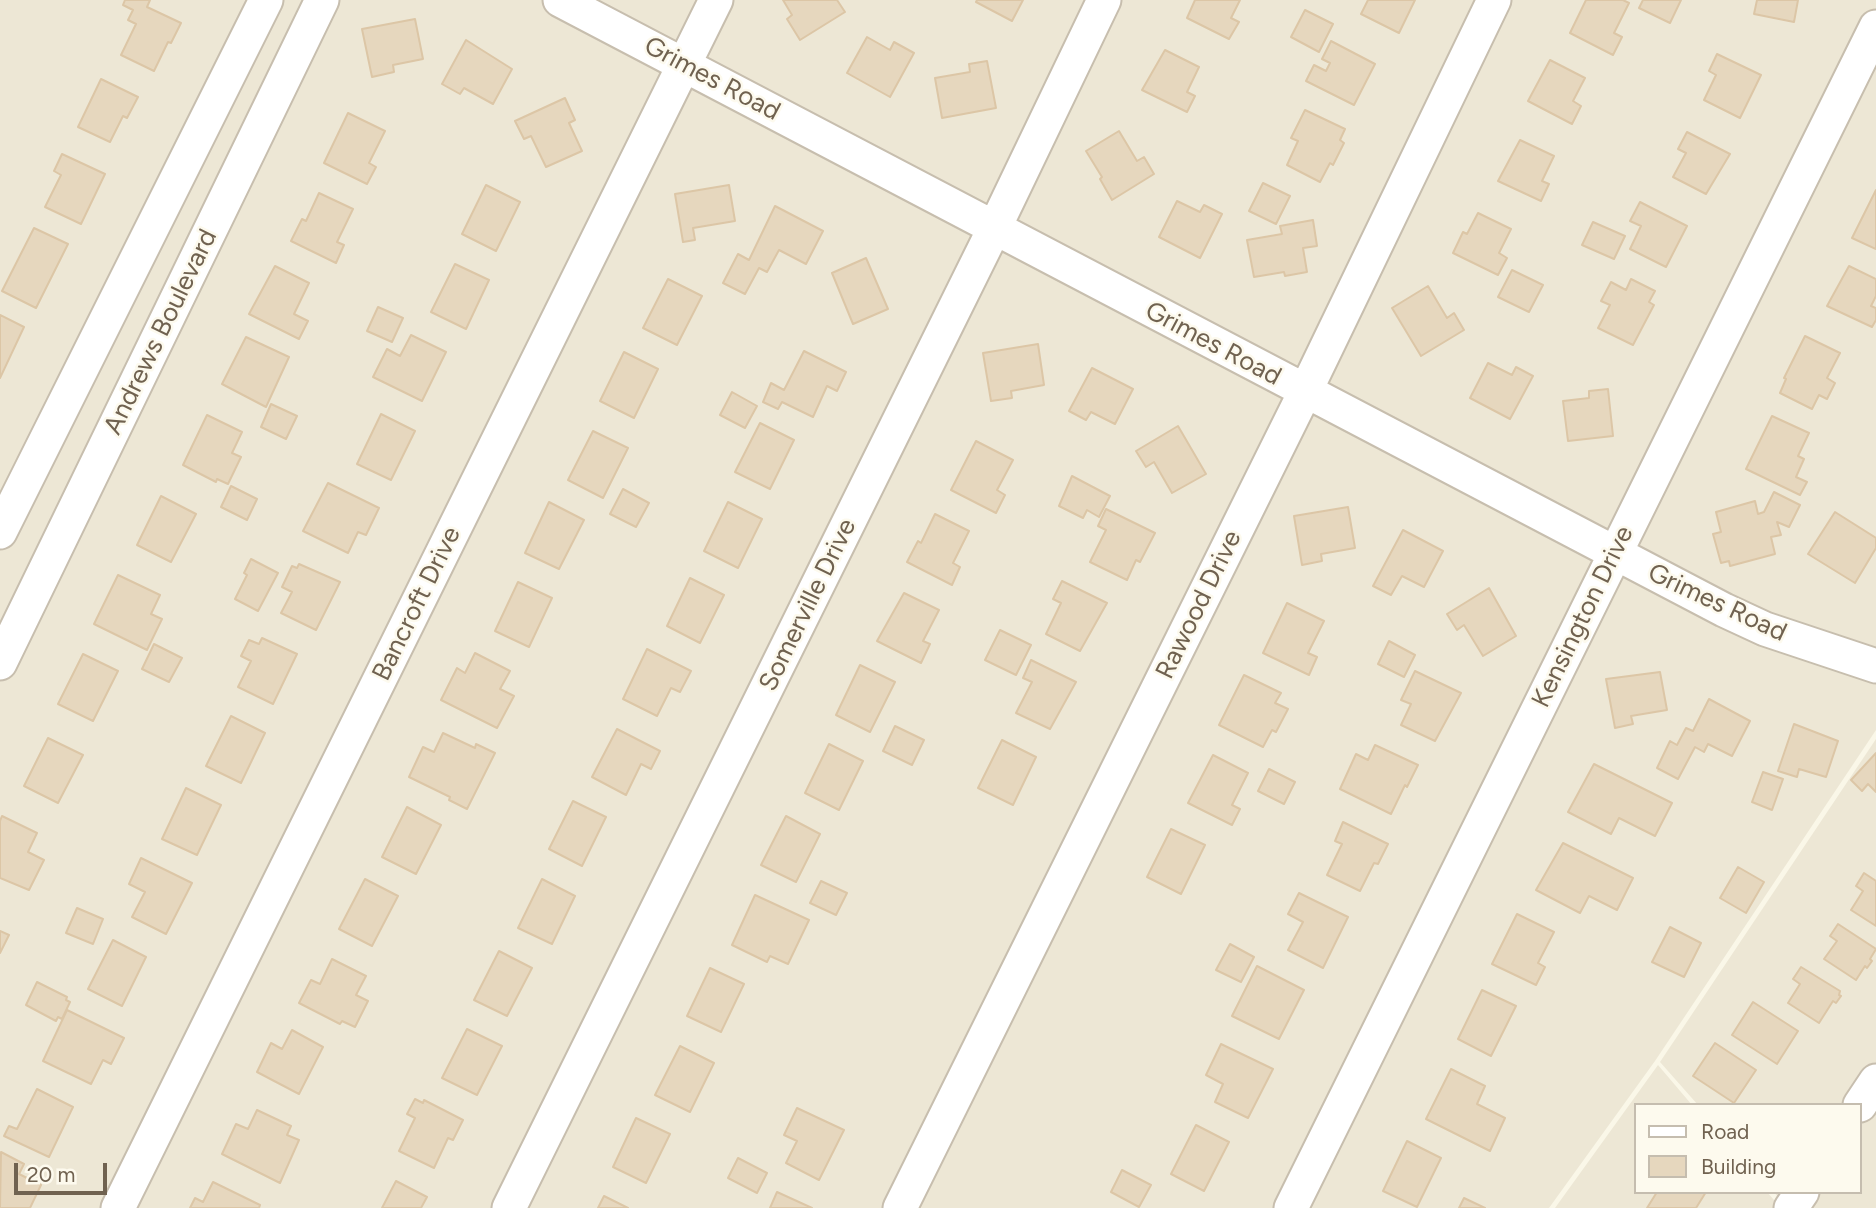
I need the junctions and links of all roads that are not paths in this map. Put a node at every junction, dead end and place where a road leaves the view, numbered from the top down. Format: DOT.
graph roads {
  1 [pos="266,0"];
  2 [pos="322,0"];
  3 [pos="560,0"];
  4 [pos="716,0"];
  5 [pos="1104,0"];
  6 [pos="1494,0"];
  7 [pos="1876,27"];
  8 [pos="685,64"];
  9 [pos="994,229"];
  10 [pos="1305,392"];
  11 [pos="0,532"];
  12 [pos="1614,553"];
  13 [pos="0,663"];
  14 [pos="1876,666"];
  15 [pos="1876,1081"];
  16 [pos="1861,1103"];
  17 [pos="118,1208"];
  18 [pos="509,1208"];
  19 [pos="900,1208"];
  20 [pos="1291,1208"];
  1 -- 11 [label="street, Andrews Boulevard"];
  2 -- 13 [label="street, Andrews Boulevard"];
  3 -- 8 [label="street, Grimes Road"];
  4 -- 8 [label="street, Bancroft Drive"];
  5 -- 9 [label="street, Somerville Drive"];
  6 -- 10 [label="street, Rawood Drive"];
  7 -- 12 [label="street, Kensington Drive"];
  8 -- 9 [label="street, Grimes Road"];
  8 -- 17 [label="street, Bancroft Drive"];
  9 -- 10 [label="street, Grimes Road"];
  9 -- 18 [label="street, Somerville Drive"];
  10 -- 12 [label="street, Grimes Road"];
  10 -- 19 [label="street, Rawood Drive"];
  12 -- 14 [label="street, Grimes Road"];
  12 -- 20 [label="street, Kensington Drive"];
  15 -- 16 [label="street"];
}
